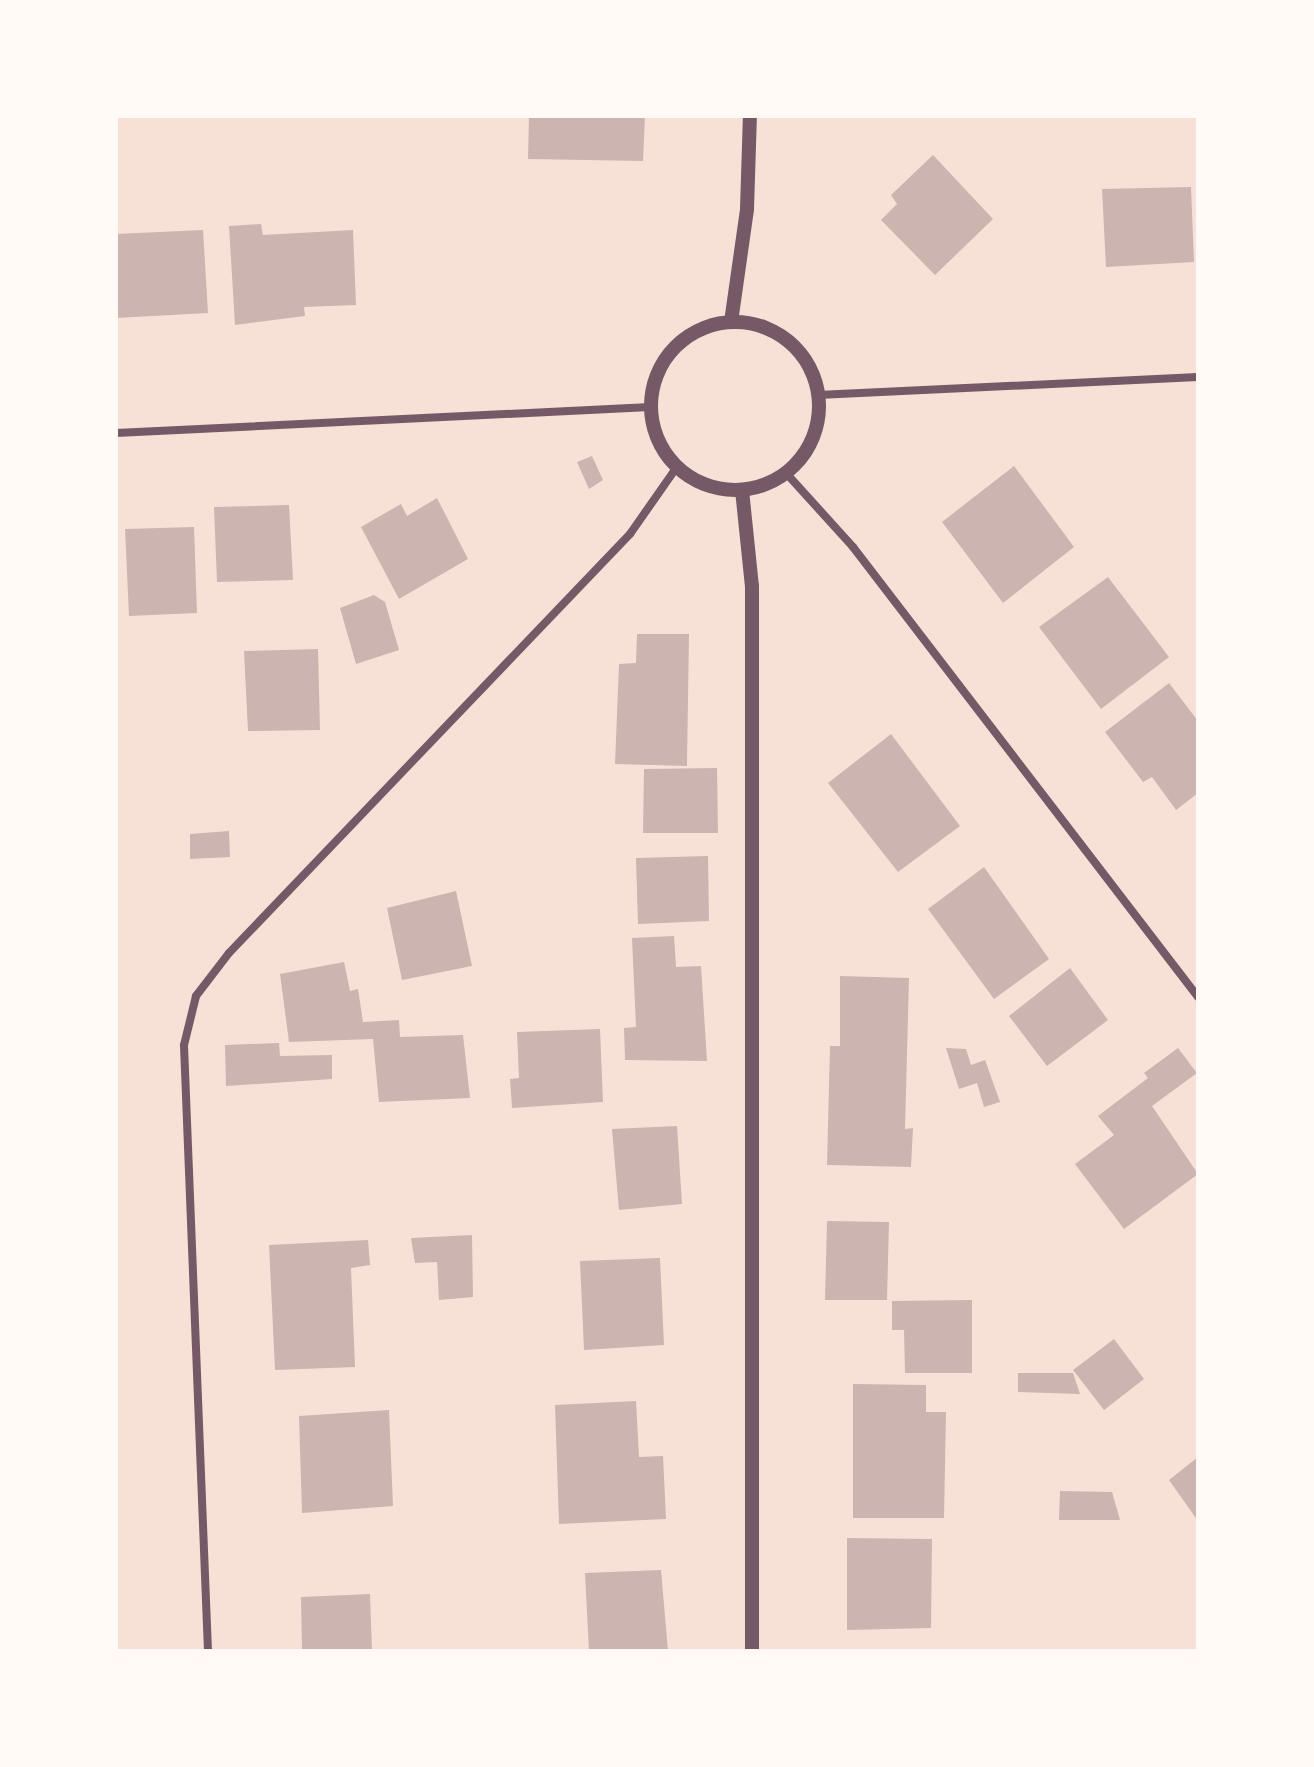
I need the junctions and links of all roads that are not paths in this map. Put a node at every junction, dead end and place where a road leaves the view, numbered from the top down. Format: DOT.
graph roads {
  1 [pos="750,116"];
  2 [pos="731,322"];
  3 [pos="1198,377"];
  4 [pos="818,395"];
  5 [pos="650,407"];
  6 [pos="116,433"];
  7 [pos="677,467"];
  8 [pos="786,473"];
  9 [pos="742,490"];
  10 [pos="1198,997"];
  11 [pos="208,1651"];
  12 [pos="752,1651"];
  1 -- 2 [label="street"];
  2 -- 4 [label="street"];
  2 -- 5 [label="street"];
  3 -- 4 [label="street"];
  4 -- 8 [label="street"];
  5 -- 6 [label="street"];
  5 -- 7 [label="street"];
  7 -- 9 [label="street"];
  7 -- 11 [label="street"];
  8 -- 9 [label="street"];
  8 -- 10 [label="street"];
  9 -- 12 [label="street"];
}
